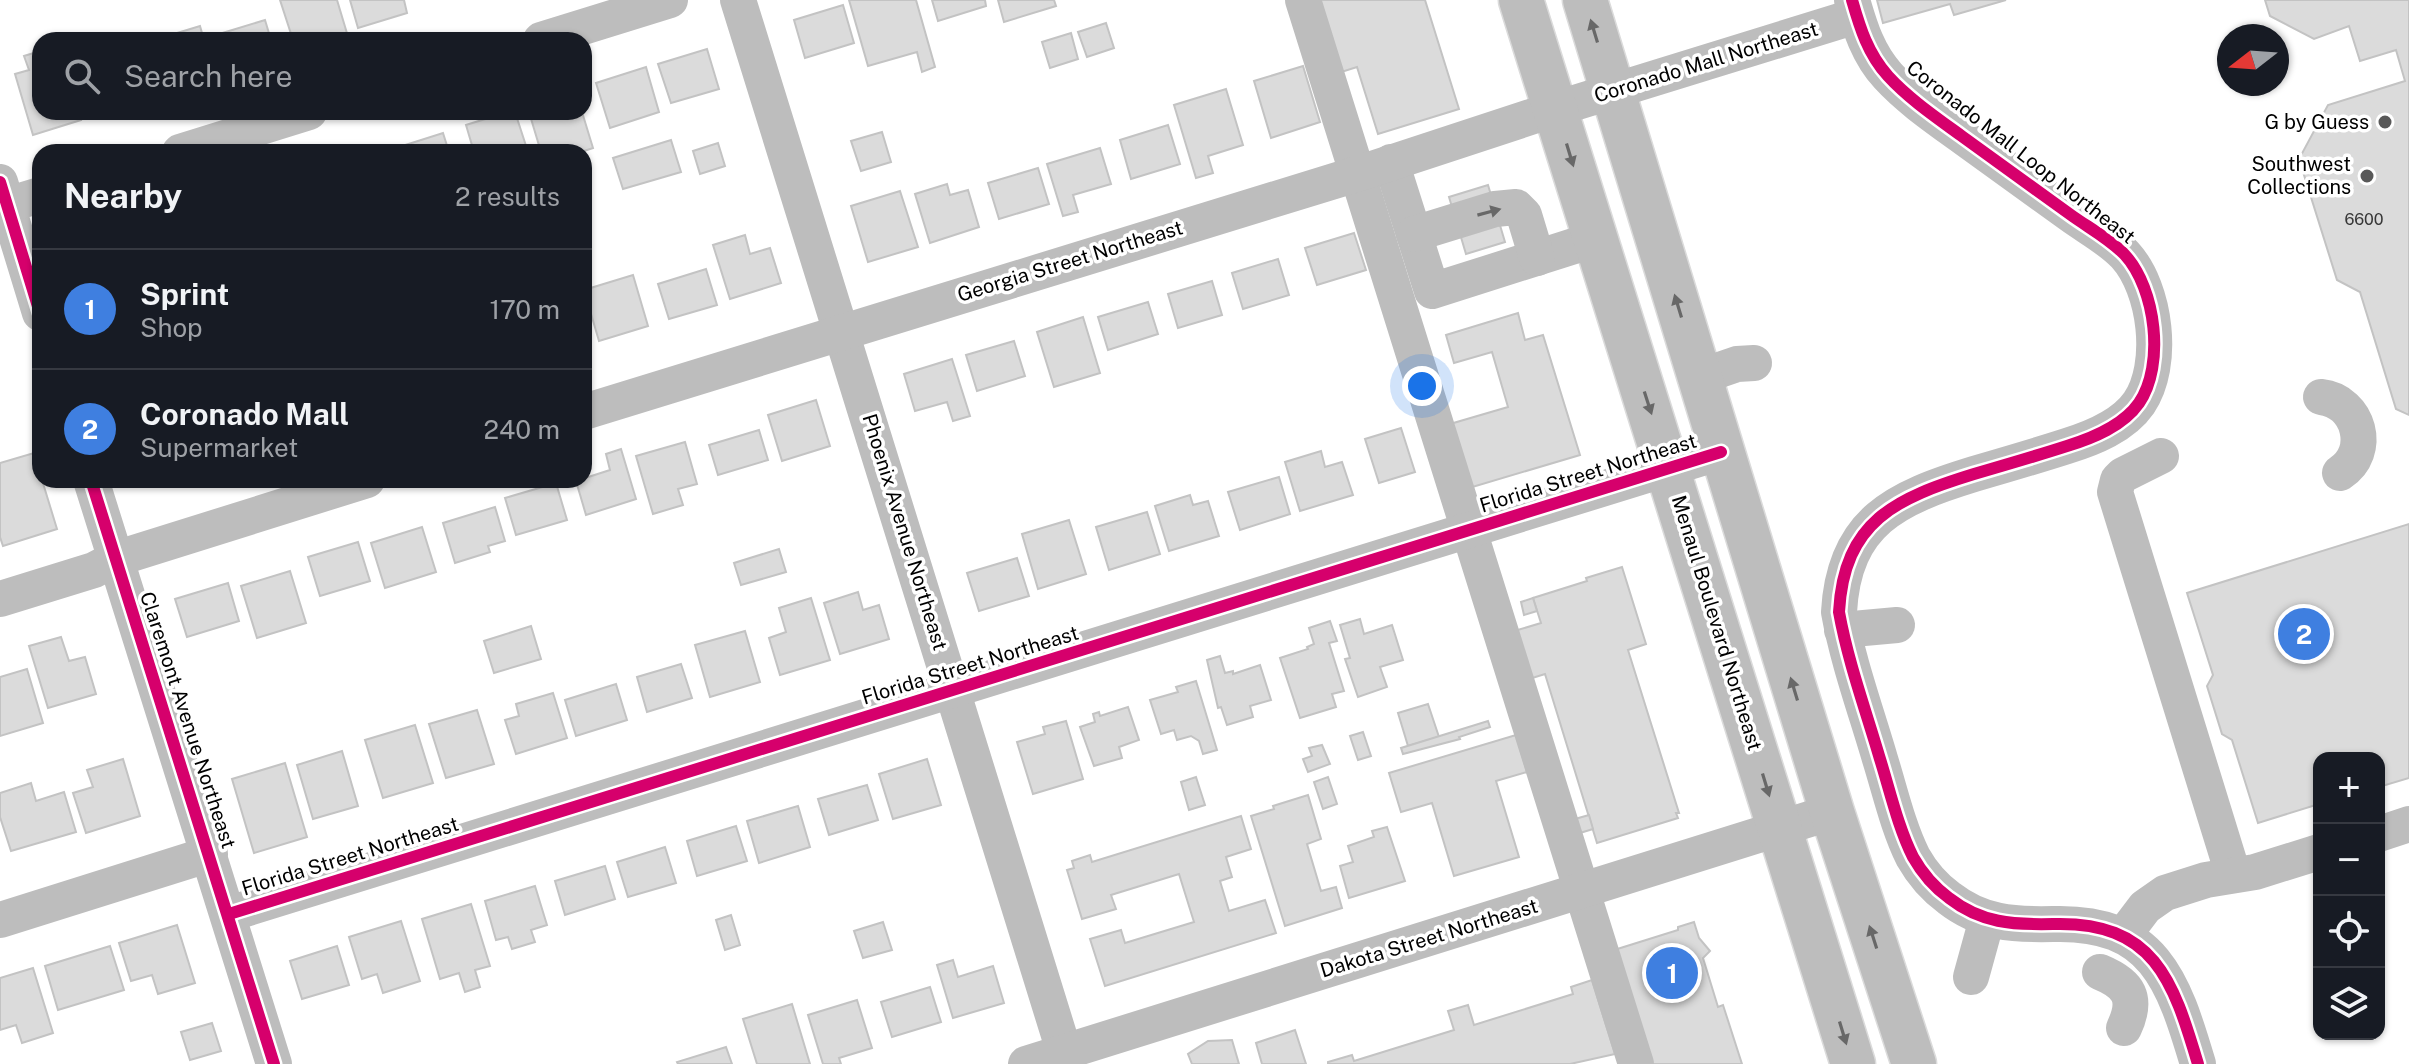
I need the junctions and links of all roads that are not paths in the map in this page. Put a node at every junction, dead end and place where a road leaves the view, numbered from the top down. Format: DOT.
graph roads {
  1 [pos="670,0"];
  2 [pos="738,0"];
  3 [pos="1303,0"];
  4 [pos="1521,0"];
  5 [pos="1585,0"];
  6 [pos="1854,8"];
  7 [pos="567,32"];
  8 [pos="1613,91"];
  9 [pos="1555,109"];
  10 [pos="283,120"];
  11 [pos="206,144"];
  12 [pos="1391,162"];
  13 [pos="1357,174"];
  14 [pos="16,194"];
  15 [pos="1414,234"];
  16 [pos="1596,239"];
  17 [pos="1537,258"];
  18 [pos="32,273"];
  19 [pos="842,331"];
  20 [pos="1754,363"];
  21 [pos="1699,377"];
  22 [pos="2321,397"];
  23 [pos="592,409"];
  24 [pos="1721,452"];
  25 [pos="2161,456"];
  26 [pos="1669,469"];
  27 [pos="2340,473"];
  28 [pos="93,488"];
  29 [pos="341,488"];
  30 [pos="1470,531"];
  31 [pos="115,559"];
  32 [pos="0,599"];
  33 [pos="1897,625"];
  34 [pos="1842,630"];
  35 [pos="954,691"];
  36 [pos="1832,812"];
  37 [pos="2409,824"];
  38 [pos="1780,829"];
  39 [pos="2385,832"];
  40 [pos="210,854"];
  41 [pos="2313,854"];
  42 [pos="2233,874"];
  43 [pos="1582,891"];
  44 [pos="229,914"];
  45 [pos="1987,919"];
  46 [pos="0,920"];
  47 [pos="2123,936"];
  48 [pos="2100,972"];
  49 [pos="1971,977"];
  50 [pos="2124,1028"];
  51 [pos="1066,1058"];
  52 [pos="2196,1063"];
  53 [pos="274,1064"];
  54 [pos="1026,1064"];
  55 [pos="1636,1064"];
  56 [pos="1853,1064"];
  57 [pos="1914,1064"];
  1 -- 7 [label="street"];
  2 -- 19 [label="street, Phoenix Avenue Northeast"];
  3 -- 13 [label="street"];
  4 -- 9 [label="main road, Menaul Boulevard Northeast"];
  8 -- 5 [label="main road, one-way"];
  6 -- 8 [label="street, Coronado Mall Northeast"];
  6 -- 34 [label="street, Coronado Mall Loop Northeast"];
  8 -- 9 [label="street, Coronado Mall Northeast"];
  21 -- 8 [label="main road, one-way"];
  9 -- 12 [label="street, Georgia Street Northeast"];
  9 -- 16 [label="main road, Menaul Boulevard Northeast, one-way"];
  10 -- 11 [label="street"];
  12 -- 13 [label="street, Georgia Street Northeast"];
  12 -- 15 [label="street"];
  13 -- 19 [label="street, Georgia Street Northeast"];
  13 -- 30 [label="street"];
  14 -- 18 [label="street"];
  15 -- 17 [label="street, one-way"];
  15 -- 17 [label="street"];
  16 -- 17 [label="street"];
  16 -- 26 [label="main road, Menaul Boulevard Northeast, one-way"];
  19 -- 23 [label="street, Georgia Street Northeast"];
  19 -- 35 [label="street, Phoenix Avenue Northeast"];
  20 -- 21 [label="street"];
  21 -- 24 [label="main road"];
  22 -- 27 [label="street"];
  24 -- 26 [label="street, Florida Street Northeast"];
  36 -- 24 [label="main road, one-way"];
  25 -- 42 [label="street"];
  26 -- 30 [label="street, Florida Street Northeast"];
  26 -- 38 [label="main road, Menaul Boulevard Northeast, one-way"];
  28 -- 31 [label="street, Claremont Avenue Northeast"];
  29 -- 31 [label="street"];
  30 -- 35 [label="street, Florida Street Northeast"];
  30 -- 43 [label="street"];
  31 -- 32 [label="street"];
  31 -- 40 [label="street, Claremont Avenue Northeast"];
  33 -- 34 [label="street"];
  34 -- 45 [label="street, Coronado Mall Loop Northeast"];
  35 -- 44 [label="street, Florida Street Northeast"];
  35 -- 51 [label="street, Phoenix Avenue Northeast"];
  36 -- 38 [label="street, Dakota Street Northeast"];
  57 -- 36 [label="main road, one-way"];
  37 -- 39 [label="street"];
  38 -- 43 [label="street, Dakota Street Northeast"];
  38 -- 56 [label="main road, Menaul Boulevard Northeast, one-way"];
  40 -- 44 [label="street, Claremont Avenue Northeast"];
  40 -- 46 [label="street"];
  41 -- 42 [label="street"];
  42 -- 47 [label="street"];
  43 -- 51 [label="street, Dakota Street Northeast"];
  43 -- 55 [label="street"];
  44 -- 53 [label="street, Claremont Avenue Northeast"];
  45 -- 47 [label="street, Coronado Mall Loop Northeast"];
  45 -- 49 [label="street"];
  47 -- 52 [label="street, Coronado Mall Loop Northeast"];
  48 -- 50 [label="street"];
  51 -- 54 [label="street, Dakota Street Northeast"];
}
